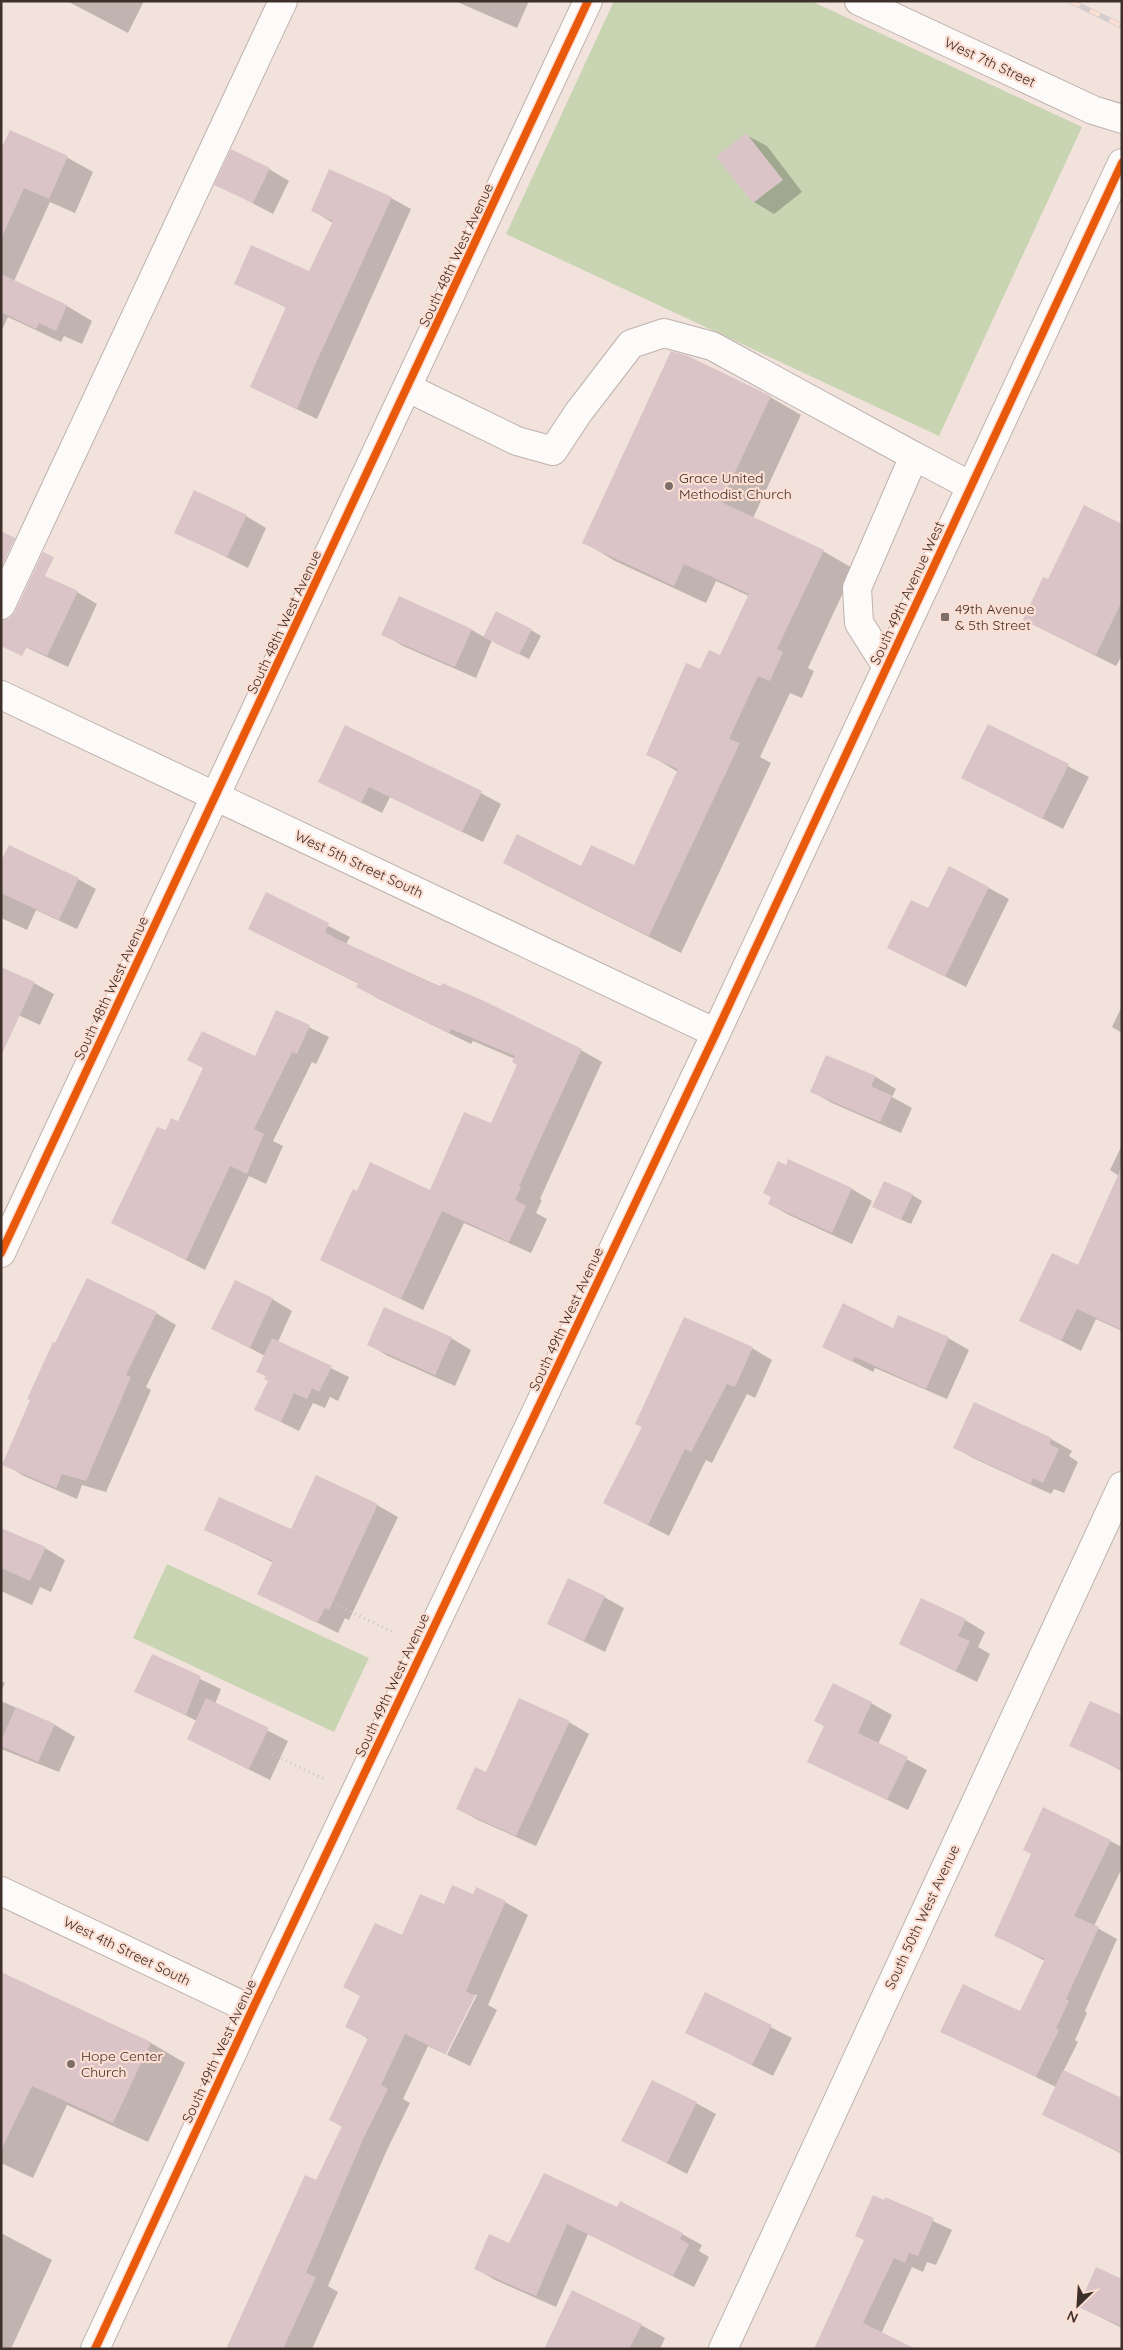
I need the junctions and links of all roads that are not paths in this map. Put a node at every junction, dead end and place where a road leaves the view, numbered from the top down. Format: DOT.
graph roads {
  1 [pos="283,1"];
  2 [pos="588,1"];
  3 [pos="859,1"];
  4 [pos="1122,120"];
  5 [pos="1122,163"];
  6 [pos="408,388"];
  7 [pos="914,456"];
  8 [pos="971,486"];
  9 [pos="1,605"];
  10 [pos="886,667"];
  11 [pos="1,695"];
  12 [pos="216,796"];
  13 [pos="716,1033"];
  14 [pos="1,1253"];
  15 [pos="1122,1486"];
  16 [pos="1,1891"];
  17 [pos="252,2010"];
  18 [pos="95,2349"];
  19 [pos="723,2349"];
  1 -- 9 [label="street"];
  2 -- 6 [label="street, South 48th West Avenue"];
  3 -- 4 [label="street, West 7th Street"];
  5 -- 8 [label="street, South 49th Avenue West"];
  6 -- 7 [label="street"];
  6 -- 12 [label="street, South 48th West Avenue"];
  7 -- 8 [label="street"];
  7 -- 10 [label="street"];
  8 -- 10 [label="street, South 49th Avenue West"];
  10 -- 13 [label="street, South 49th Avenue West"];
  11 -- 12 [label="street, West 5th Street South"];
  12 -- 13 [label="street, West 5th Street South"];
  12 -- 14 [label="street, South 48th West Avenue"];
  13 -- 17 [label="street, South 49th West Avenue"];
  15 -- 19 [label="street, South 50th West Avenue"];
  16 -- 17 [label="street, West 4th Street South"];
  17 -- 18 [label="street, South 49th West Avenue"];
}
